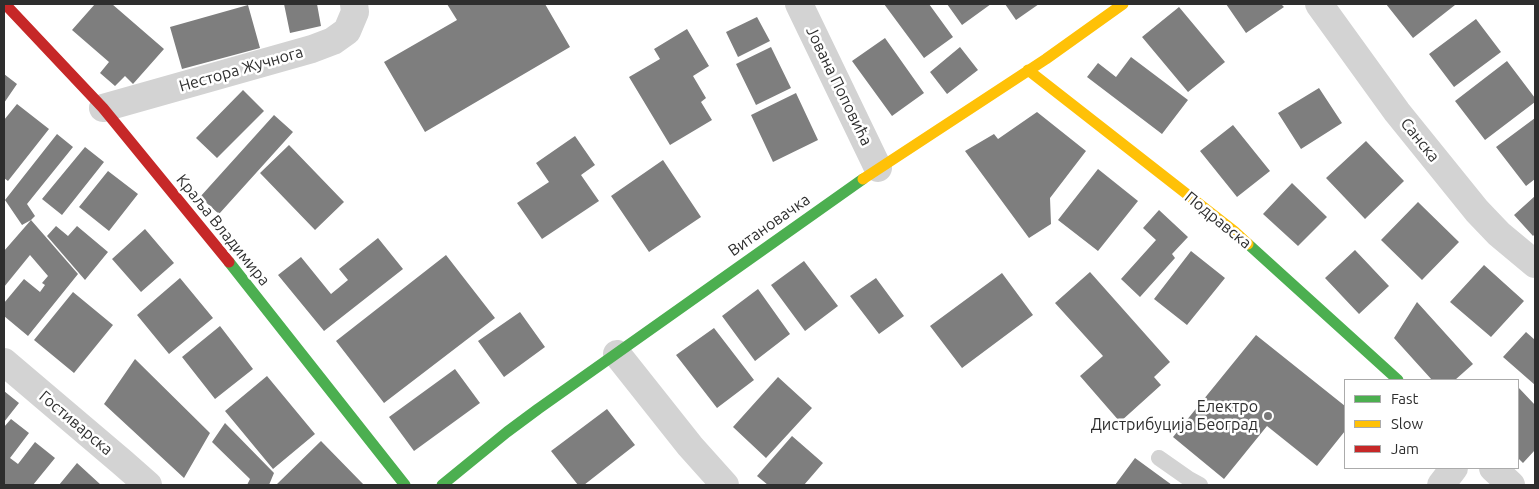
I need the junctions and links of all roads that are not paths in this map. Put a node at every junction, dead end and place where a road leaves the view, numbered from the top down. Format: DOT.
graph roads {
  1 [pos="5,4"];
  2 [pos="354,4"];
  3 [pos="799,4"];
  4 [pos="1123,4"];
  5 [pos="1319,4"];
  6 [pos="1028,70"];
  7 [pos="103,108"];
  8 [pos="878,168"];
  9 [pos="1535,264"];
  10 [pos="617,354"];
  11 [pos="4,362"];
  12 [pos="1397,379"];
  13 [pos="1159,458"];
  14 [pos="1453,469"];
  15 [pos="1494,469"];
  16 [pos="148,485"];
  17 [pos="405,485"];
  18 [pos="442,485"];
  19 [pos="725,485"];
  20 [pos="1200,485"];
  21 [pos="1441,485"];
  22 [pos="1511,485"];
  1 -- 7 [label="street, Краља Владимира"];
  2 -- 7 [label="street, Нестора Жучнога"];
  3 -- 8 [label="street, Јована Поповића"];
  4 -- 6 [label="street, Витановачка"];
  5 -- 9 [label="street, Санска"];
  6 -- 8 [label="street, Витановачка"];
  6 -- 12 [label="street, Подравска"];
  7 -- 17 [label="street, Краља Владимира"];
  8 -- 10 [label="street, Витановачка"];
  10 -- 18 [label="street, Витановачка"];
  10 -- 19 [label="street"];
  11 -- 16 [label="street, Гостиварска"];
  13 -- 20 [label="lane"];
  14 -- 21 [label="street"];
  15 -- 22 [label="street"];
}
